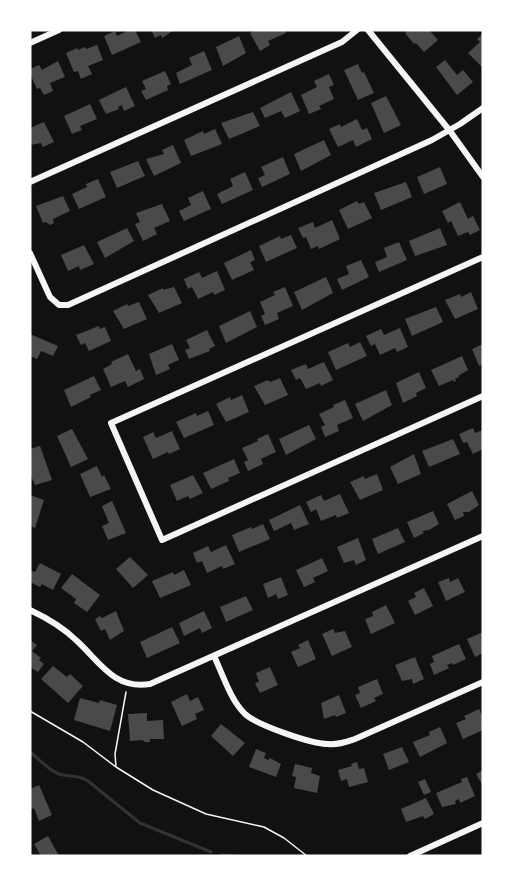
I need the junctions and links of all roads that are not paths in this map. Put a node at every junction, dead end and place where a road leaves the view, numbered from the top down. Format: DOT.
graph roads {
  1 [pos="59,30"];
  2 [pos="357,30"];
  3 [pos="368,30"];
  4 [pos="30,43"];
  5 [pos="483,108"];
  6 [pos="450,131"];
  7 [pos="483,177"];
  8 [pos="30,182"];
  9 [pos="30,253"];
  10 [pos="483,257"];
  11 [pos="483,396"];
  12 [pos="483,536"];
  13 [pos="30,610"];
  14 [pos="214,656"];
  15 [pos="483,682"];
  16 [pos="483,824"];
  17 [pos="410,856"];
  1 -- 4 [label="street"];
  2 -- 8 [label="street"];
  3 -- 6 [label="street"];
  5 -- 6 [label="street"];
  6 -- 7 [label="street"];
  6 -- 9 [label="street"];
  10 -- 11 [label="street"];
  12 -- 14 [label="street"];
  13 -- 14 [label="street"];
  14 -- 15 [label="street"];
  16 -- 17 [label="street"];
}
